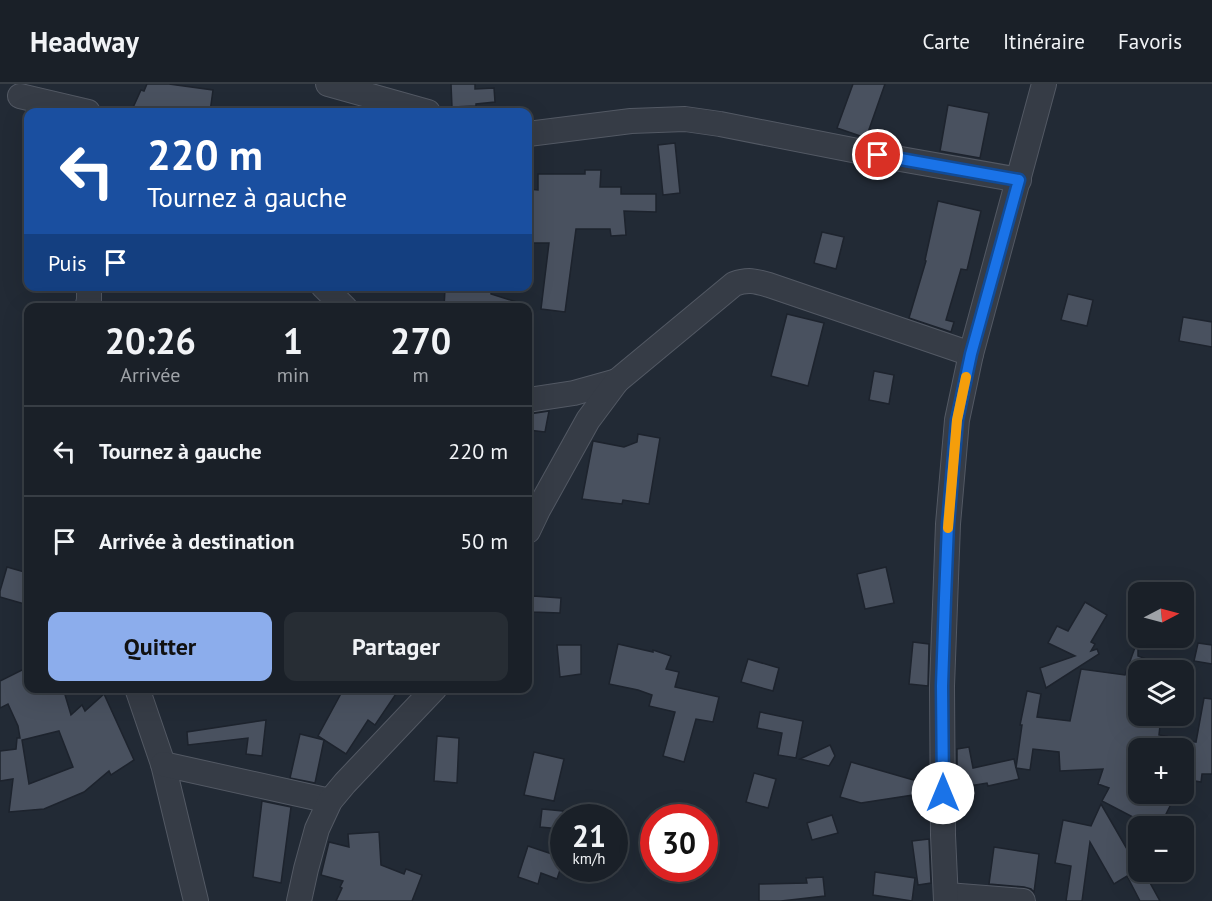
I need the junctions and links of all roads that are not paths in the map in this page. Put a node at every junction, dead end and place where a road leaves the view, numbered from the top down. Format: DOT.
graph roads {
  1 [pos="327,84"];
  2 [pos="1044,84"];
  3 [pos="20,98"];
  4 [pos="69,108"];
  5 [pos="414,108"];
  6 [pos="532,134"];
  7 [pos="1019,180"];
  8 [pos="328,291"];
  9 [pos="340,303"];
  10 [pos="971,354"];
  11 [pos="617,381"];
  12 [pos="532,399"];
  13 [pos="532,523"];
  14 [pos="139,693"];
  15 [pos="430,693"];
  16 [pos="164,764"];
  17 [pos="330,801"];
  18 [pos="946,898"];
  19 [pos="196,901"];
  20 [pos="299,901"];
  21 [pos="1023,901"];
  1 -- 5 [label="street"];
  2 -- 7 [label="street"];
  3 -- 4 [label="street"];
  6 -- 7 [label="street"];
  7 -- 10 [label="street"];
  8 -- 9 [label="street"];
  10 -- 11 [label="street"];
  10 -- 18 [label="street"];
  11 -- 12 [label="street"];
  11 -- 13 [label="street"];
  14 -- 16 [label="street"];
  15 -- 17 [label="street"];
  16 -- 17 [label="street"];
  16 -- 19 [label="street"];
  17 -- 20 [label="street"];
  18 -- 21 [label="street"];
}
